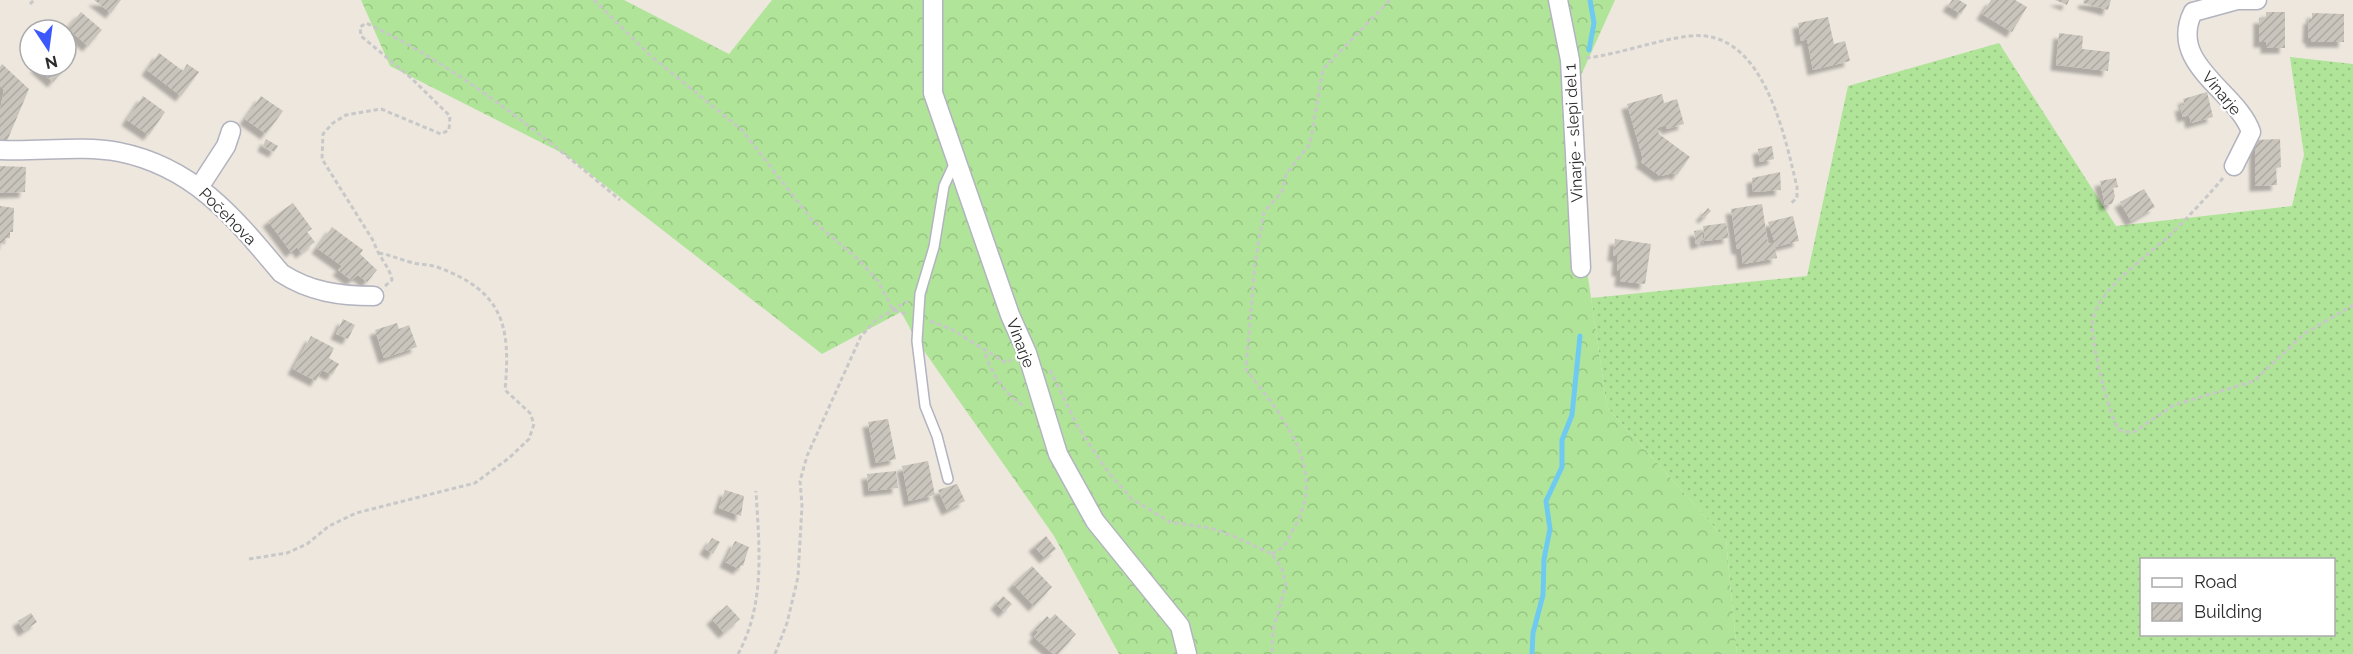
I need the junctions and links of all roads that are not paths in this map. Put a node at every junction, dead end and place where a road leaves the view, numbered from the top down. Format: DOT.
graph roads {
  1 [pos="933,0"];
  2 [pos="1558,0"];
  3 [pos="2257,0"];
  4 [pos="231,131"];
  5 [pos="0,150"];
  6 [pos="955,162"];
  7 [pos="2234,166"];
  8 [pos="200,186"];
  9 [pos="1581,268"];
  10 [pos="374,296"];
  11 [pos="948,479"];
  12 [pos="1187,654"];
  1 -- 6 [label="street, Vinarje"];
  2 -- 9 [label="street, Vinarje - slepi del 1"];
  3 -- 7 [label="street, Vinarje"];
  4 -- 8 [label="street"];
  5 -- 8 [label="street, Počehova"];
  6 -- 11 [label="lane"];
  6 -- 12 [label="street, Vinarje"];
  8 -- 10 [label="street, Počehova"];
}
